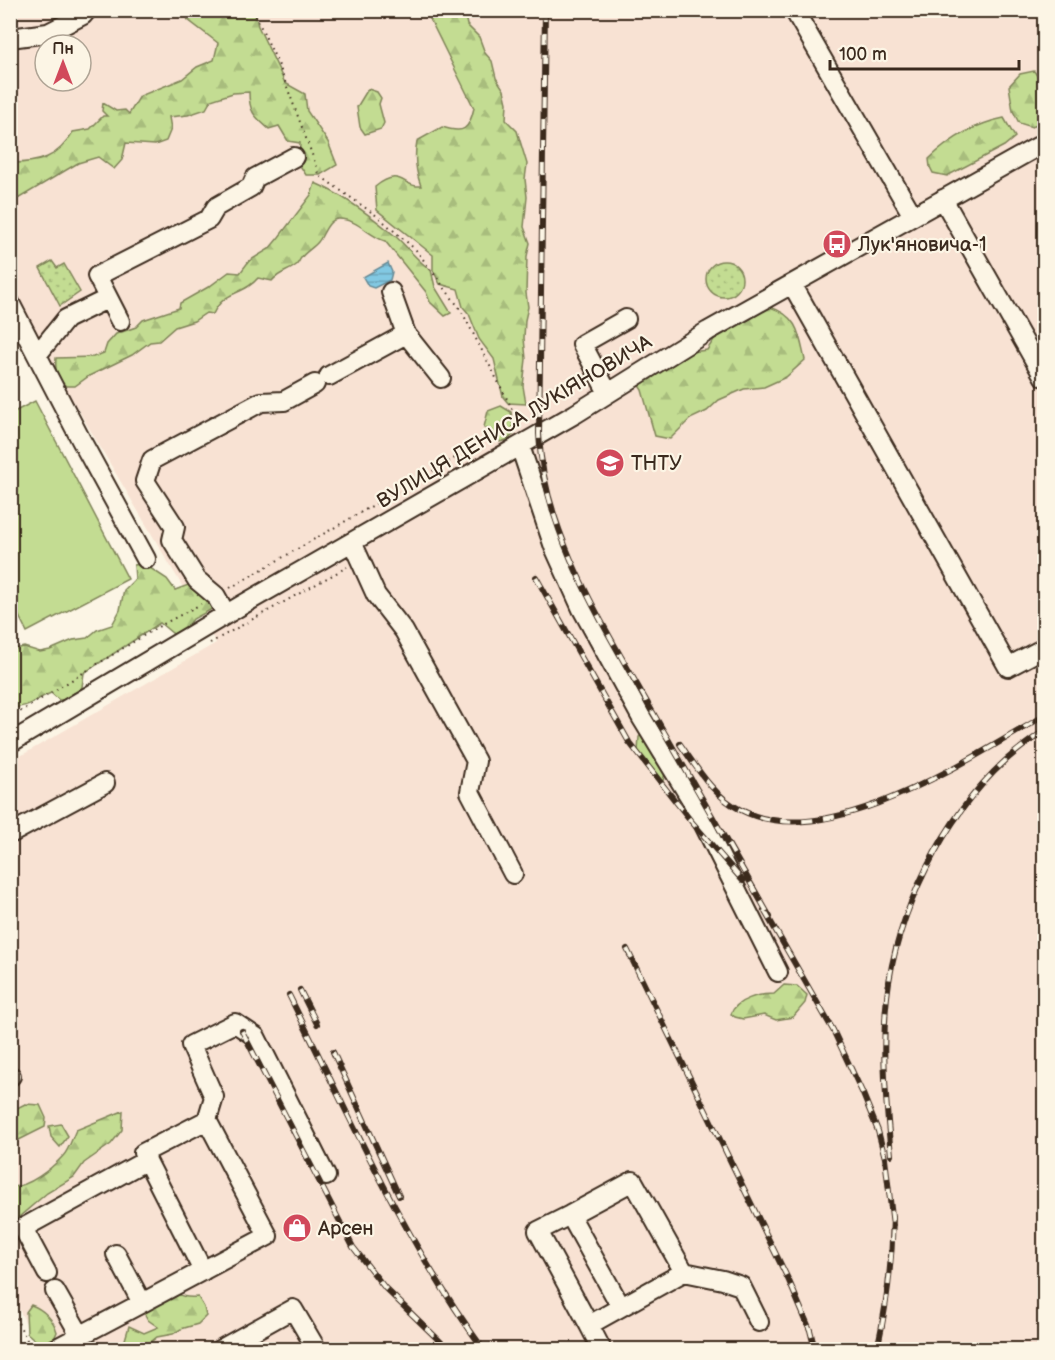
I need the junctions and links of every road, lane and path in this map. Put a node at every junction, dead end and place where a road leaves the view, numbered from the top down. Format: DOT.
graph roads {
  1 [pos="87,10"];
  2 [pos="253,10"];
  3 [pos="794,10"];
  4 [pos="10,38"];
  5 [pos="1044,143"];
  6 [pos="294,157"];
  7 [pos="943,199"];
  8 [pos="913,216"];
  9 [pos="792,284"];
  10 [pos="391,292"];
  11 [pos="107,299"];
  12 [pos="10,303"];
  13 [pos="626,319"];
  14 [pos="120,321"];
  15 [pos="405,334"];
  16 [pos="37,355"];
  17 [pos="1044,377"];
  18 [pos="441,378"];
  19 [pos="609,393"];
  20 [pos="524,443"];
  21 [pos="455,458"];
  22 [pos="352,542"];
  23 [pos="147,559"];
  24 [pos="216,596"];
  25 [pos="226,614"];
  26 [pos="1044,648"];
  27 [pos="10,717"];
  28 [pos="10,743"];
  29 [pos="105,783"];
  30 [pos="10,834"];
  31 [pos="513,874"];
  32 [pos="778,972"];
  33 [pos="207,1120"];
  34 [pos="147,1160"];
  35 [pos="326,1176"];
  36 [pos="570,1215"];
  37 [pos="116,1254"];
  38 [pos="203,1271"];
  39 [pos="684,1272"];
  40 [pos="47,1274"];
  41 [pos="55,1292"];
  42 [pos="142,1303"];
  43 [pos="10,1307"];
  44 [pos="621,1307"];
  45 [pos="759,1322"];
  46 [pos="589,1325"];
  47 [pos="80,1335"];
  48 [pos="32,1350"];
  49 [pos="54,1350"];
  50 [pos="219,1350"];
  51 [pos="316,1350"];
  52 [pos="602,1350"];
  1 -- 4 [label="street"];
  2 -- 20 [label="path"];
  3 -- 8 [label="street"];
  5 -- 7 [label="street, ВУЛИЦЯ ДЕНИСА ЛУКІЯНОВИЧА"];
  6 -- 11 [label="street"];
  7 -- 8 [label="street, ВУЛИЦЯ ДЕНИСА ЛУКІЯНОВИЧА"];
  7 -- 17 [label="street"];
  8 -- 9 [label="street, ВУЛИЦЯ ДЕНИСА ЛУКІЯНОВИЧА"];
  9 -- 19 [label="street, ВУЛИЦЯ ДЕНИСА ЛУКІЯНОВИЧА"];
  9 -- 26 [label="street"];
  10 -- 15 [label="street"];
  11 -- 14 [label="street"];
  11 -- 16 [label="street"];
  12 -- 16 [label="street"];
  13 -- 19 [label="street"];
  15 -- 18 [label="street"];
  15 -- 24 [label="street"];
  16 -- 23 [label="street"];
  19 -- 20 [label="street, ВУЛИЦЯ ДЕНИСА ЛУКІЯНОВИЧА"];
  20 -- 22 [label="street, ВУЛИЦЯ ДЕНИСА ЛУКІЯНОВИЧА"];
  20 -- 32 [label="street"];
  21 -- 24 [label="path"];
  22 -- 25 [label="street, ВУЛИЦЯ ДЕНИСА ЛУКІЯНОВИЧА"];
  22 -- 31 [label="street"];
  24 -- 25 [label="street"];
  24 -- 27 [label="path"];
  25 -- 28 [label="street, ВУЛИЦЯ ДЕНИСА ЛУКІЯНОВИЧА"];
  29 -- 30 [label="street"];
  33 -- 34 [label="street"];
  33 -- 35 [label="street"];
  33 -- 38 [label="street"];
  34 -- 38 [label="street"];
  34 -- 40 [label="street"];
  36 -- 39 [label="street"];
  36 -- 44 [label="street"];
  36 -- 46 [label="street"];
  37 -- 42 [label="street"];
  38 -- 42 [label="street"];
  39 -- 44 [label="street"];
  39 -- 45 [label="street"];
  41 -- 47 [label="street"];
  42 -- 47 [label="street"];
  43 -- 48 [label="path"];
  44 -- 46 [label="street"];
  46 -- 52 [label="street"];
  47 -- 49 [label="street"];
  50 -- 51 [label="street"];
}
